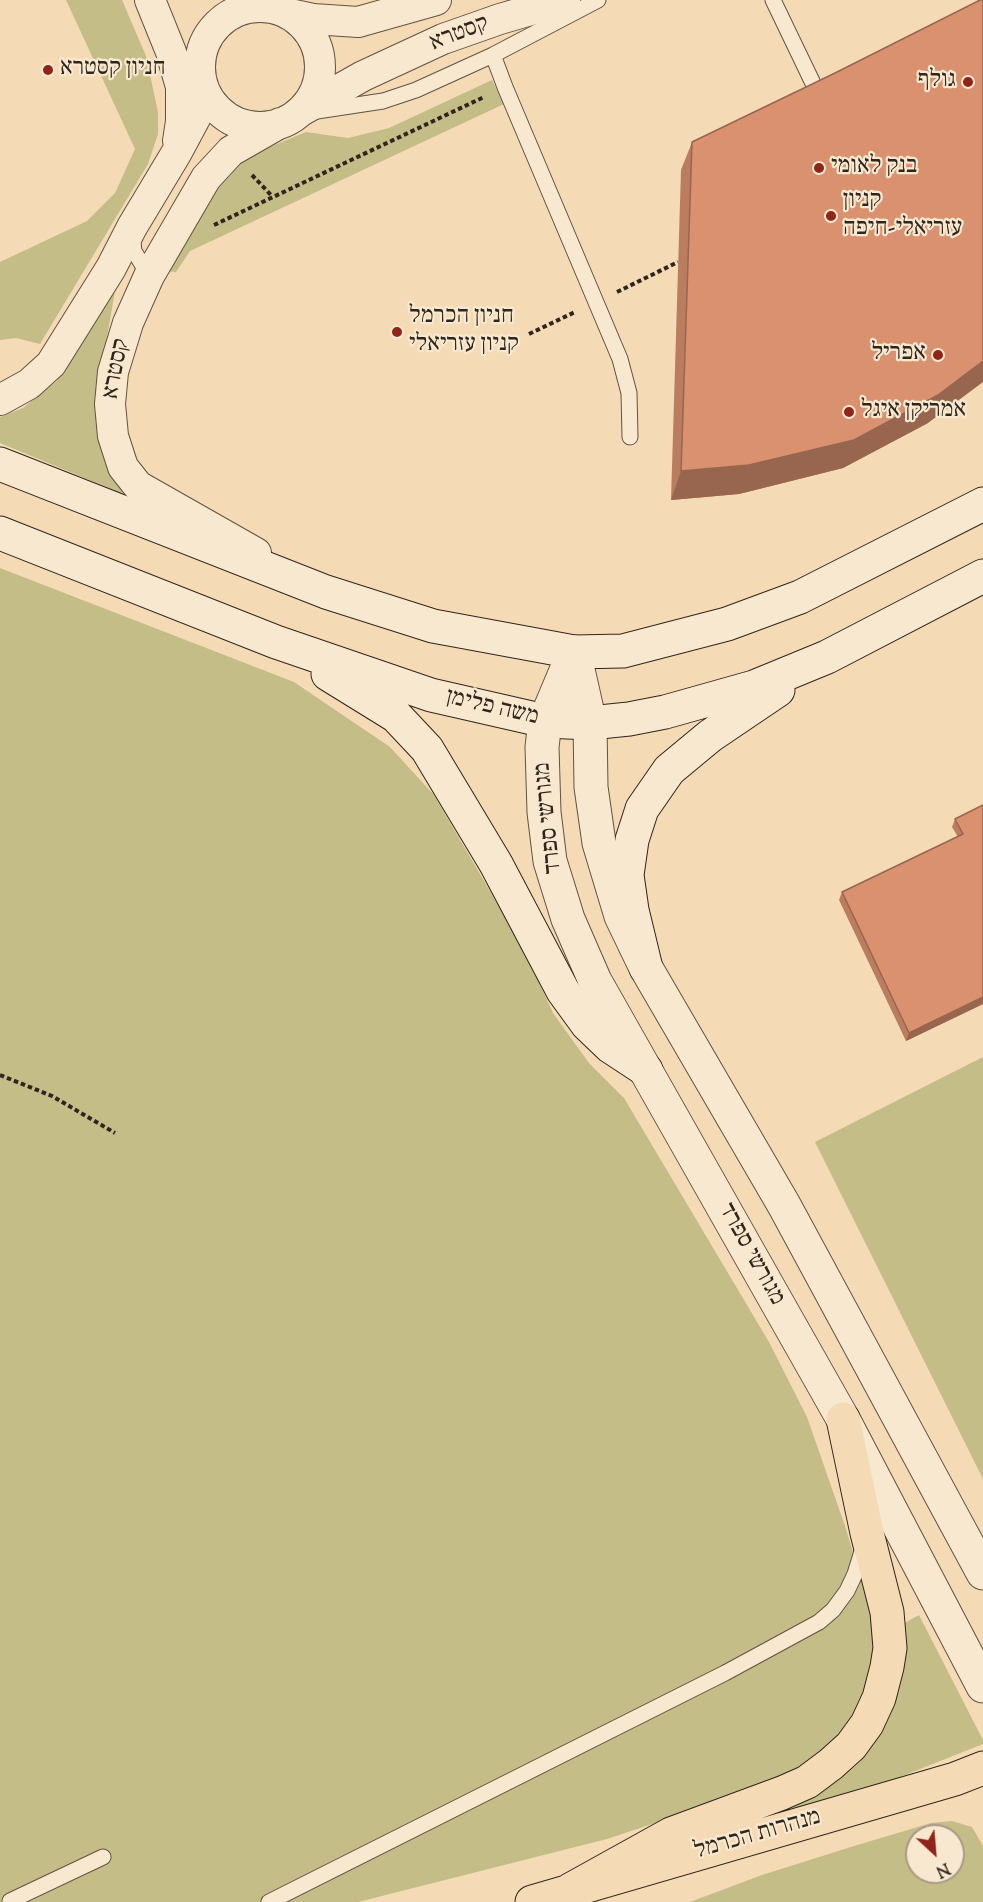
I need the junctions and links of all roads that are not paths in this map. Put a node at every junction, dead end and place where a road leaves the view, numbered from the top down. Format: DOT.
graph roads {
  1 [pos="152,0"];
  2 [pos="436,0"];
  3 [pos="565,0"];
  4 [pos="598,0"];
  5 [pos="773,0"];
  6 [pos="269,7"];
  7 [pos="493,55"];
  8 [pos="204,88"];
  9 [pos="823,103"];
  10 [pos="288,119"];
  11 [pos="177,152"];
  12 [pos="132,227"];
  13 [pos="149,276"];
  14 [pos="0,400"];
  15 [pos="630,437"];
  16 [pos="0,464"];
  17 [pos="983,504"];
  18 [pos="0,533"];
  19 [pos="983,576"];
  20 [pos="326,592"];
  21 [pos="276,642"];
  22 [pos="574,652"];
  23 [pos="827,657"];
  24 [pos="545,721"];
  25 [pos="590,723"];
  26 [pos="646,968"];
  27 [pos="646,1070"];
  28 [pos="843,1419"];
  29 [pos="867,1533"];
  30 [pos="983,1573"];
  31 [pos="983,1686"];
  32 [pos="983,1768"];
  33 [pos="103,1857"];
  34 [pos="570,1890"];
  35 [pos="7,1899"];
  36 [pos="269,1902"];
  37 [pos="532,1902"];
  1 -- 8 [label="street"];
  1 -- 11 [label="street"];
  2 -- 6 [label="street, קסטרא"];
  3 -- 10 [label="street, קסטרא"];
  4 -- 7 [label="lane"];
  5 -- 9 [label="lane"];
  6 -- 8 [label="street"];
  6 -- 10 [label="street"];
  7 -- 10 [label="lane"];
  7 -- 15 [label="lane"];
  8 -- 10 [label="street"];
  8 -- 11 [label="street, קסטרא"];
  10 -- 13 [label="street, קסטרא"];
  11 -- 12 [label="street, קסטרא"];
  12 -- 13 [label="lane"];
  12 -- 14 [label="street, קסטרא"];
  13 -- 20 [label="street, קסטרא"];
  16 -- 20 [label="main road"];
  17 -- 22 [label="main road"];
  18 -- 21 [label="main road, משה פלימן"];
  19 -- 23 [label="main road, משה פלימן"];
  20 -- 22 [label="main road"];
  21 -- 24 [label="main road, משה פלימן"];
  21 -- 27 [label="main road"];
  22 -- 24 [label="main road, מגורשי ספרד"];
  22 -- 25 [label="main road, מגורשי ספרד"];
  23 -- 25 [label="main road, משה פלימן"];
  23 -- 26 [label="main road"];
  24 -- 25 [label="main road, משה פלימן"];
  24 -- 27 [label="main road, מגורשי ספרד"];
  25 -- 26 [label="main road, מגורשי ספרד"];
  26 -- 30 [label="main road, מגורשי ספרד"];
  27 -- 28 [label="main road, מגורשי ספרד"];
  28 -- 29 [label="highway"];
  28 -- 31 [label="main road, מגורשי ספרד"];
  29 -- 34 [label="highway"];
  29 -- 36 [label="lane"];
  32 -- 34 [label="highway, מנהרות הכרמל"];
  33 -- 35 [label="lane"];
  34 -- 37 [label="highway, מנהרות הכרמל"];
}
